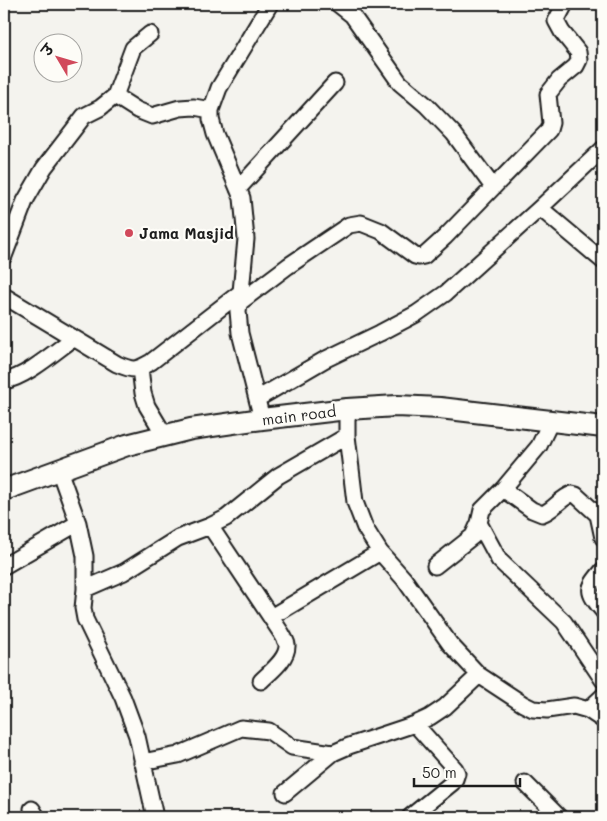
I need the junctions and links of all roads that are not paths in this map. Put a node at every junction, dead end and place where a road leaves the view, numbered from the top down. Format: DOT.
graph roads {
  1 [pos="270,4"];
  2 [pos="338,4"];
  3 [pos="566,4"];
  4 [pos="150,34"];
  5 [pos="335,83"];
  6 [pos="115,96"];
  7 [pos="211,110"];
  8 [pos="603,149"];
  9 [pos="493,188"];
  10 [pos="238,190"];
  11 [pos="540,208"];
  12 [pos="4,256"];
  13 [pos="603,262"];
  14 [pos="4,296"];
  15 [pos="240,298"];
  16 [pos="74,338"];
  17 [pos="140,368"];
  18 [pos="4,381"];
  19 [pos="257,399"];
  20 [pos="347,409"];
  21 [pos="262,419"];
  22 [pos="551,421"];
  23 [pos="603,427"];
  24 [pos="166,436"];
  25 [pos="347,436"];
  26 [pos="59,470"];
  27 [pos="503,489"];
  28 [pos="4,490"];
  29 [pos="78,523"];
  30 [pos="479,523"];
  31 [pos="210,526"];
  32 [pos="602,531"];
  33 [pos="380,552"];
  34 [pos="4,566"];
  35 [pos="435,566"];
  36 [pos="603,570"];
  37 [pos="85,589"];
  38 [pos="603,611"];
  39 [pos="271,617"];
  40 [pos="479,675"];
  41 [pos="603,680"];
  42 [pos="261,681"];
  43 [pos="603,696"];
  44 [pos="588,710"];
  45 [pos="603,720"];
  46 [pos="415,724"];
  47 [pos="333,753"];
  48 [pos="142,762"];
  49 [pos="526,783"];
  50 [pos="285,793"];
  51 [pos="154,817"];
  52 [pos="410,817"];
  53 [pos="559,817"];
  1 -- 7 [label="street"];
  2 -- 9 [label="street"];
  3 -- 9 [label="street"];
  4 -- 6 [label="street"];
  5 -- 10 [label="street"];
  6 -- 7 [label="street"];
  6 -- 12 [label="street"];
  7 -- 10 [label="street"];
  8 -- 11 [label="street"];
  9 -- 15 [label="street"];
  10 -- 15 [label="street"];
  11 -- 13 [label="street"];
  11 -- 19 [label="street"];
  14 -- 16 [label="street"];
  15 -- 17 [label="street"];
  15 -- 19 [label="street"];
  16 -- 17 [label="street"];
  16 -- 18 [label="street"];
  17 -- 24 [label="street"];
  19 -- 21 [label="street"];
  20 -- 21 [label="main road, main road"];
  20 -- 22 [label="main road, main road"];
  20 -- 25 [label="street"];
  21 -- 24 [label="main road, main road"];
  22 -- 23 [label="main road, main road"];
  22 -- 27 [label="street"];
  24 -- 26 [label="main road, main road"];
  25 -- 31 [label="street"];
  25 -- 33 [label="street"];
  26 -- 28 [label="main road, main road"];
  26 -- 29 [label="street"];
  27 -- 30 [label="street"];
  27 -- 32 [label="street"];
  29 -- 34 [label="street"];
  29 -- 37 [label="street"];
  30 -- 35 [label="street"];
  30 -- 41 [label="street"];
  31 -- 37 [label="street"];
  31 -- 39 [label="street"];
  33 -- 39 [label="street"];
  33 -- 40 [label="street"];
  36 -- 38 [label="street"];
  37 -- 48 [label="street"];
  39 -- 42 [label="street"];
  40 -- 44 [label="street"];
  40 -- 46 [label="street"];
  43 -- 44 [label="street"];
  44 -- 45 [label="street"];
  46 -- 47 [label="street"];
  46 -- 52 [label="street"];
  47 -- 48 [label="street"];
  47 -- 50 [label="street"];
  48 -- 51 [label="street"];
  49 -- 53 [label="street"];
}
